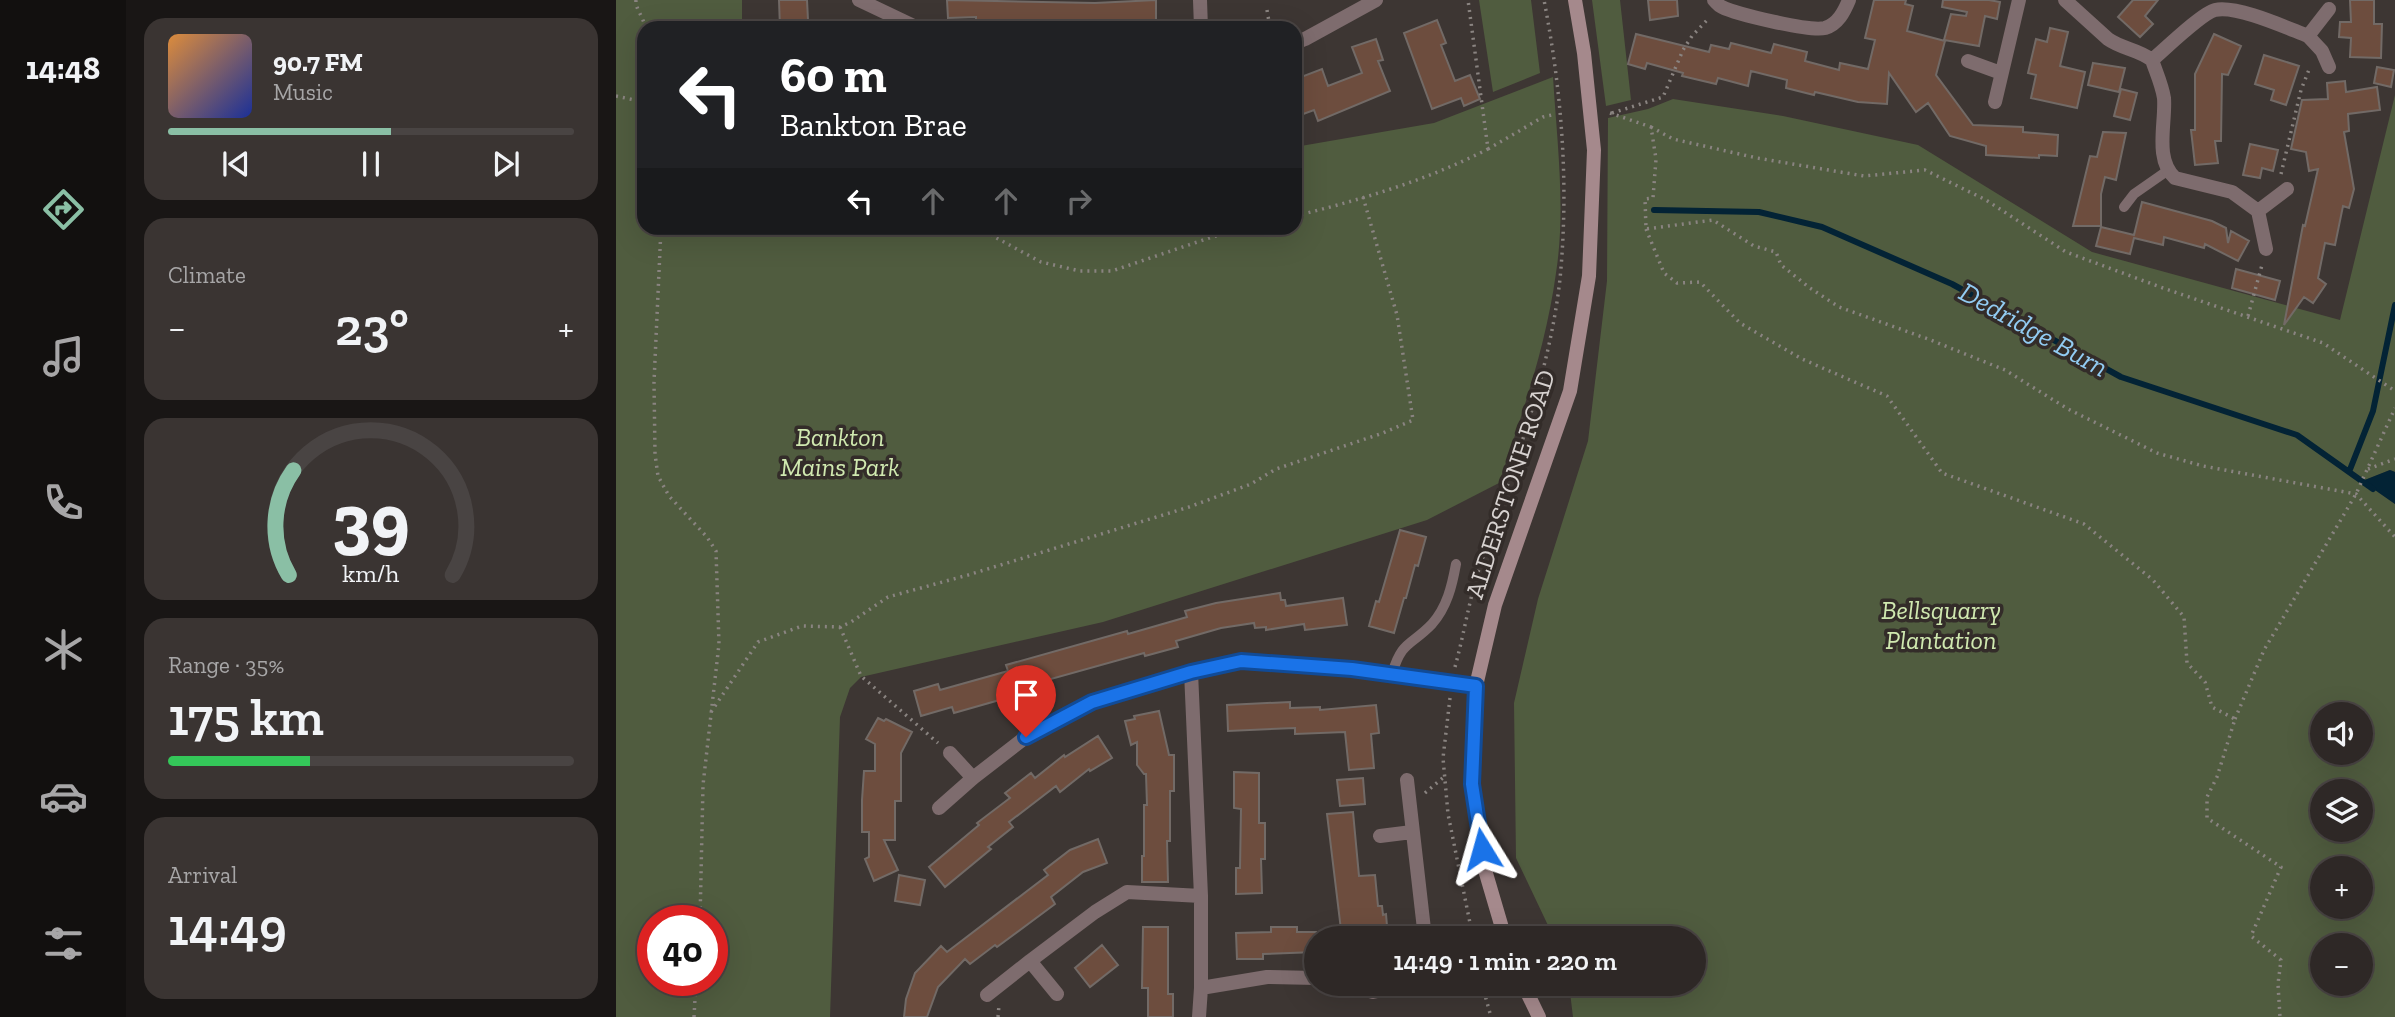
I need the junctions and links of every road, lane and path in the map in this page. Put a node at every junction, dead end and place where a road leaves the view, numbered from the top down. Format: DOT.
graph roads {
  1 [pos="636,0"];
  2 [pos="859,0"];
  3 [pos="1199,0"];
  4 [pos="1376,0"];
  5 [pos="1468,0"];
  6 [pos="1544,0"];
  7 [pos="1575,0"];
  8 [pos="1849,0"];
  9 [pos="2019,0"];
  10 [pos="2065,0"];
  11 [pos="1716,3"];
  12 [pos="2329,9"];
  13 [pos="1267,10"];
  14 [pos="644,21"];
  15 [pos="903,21"];
  16 [pos="1200,21"];
  17 [pos="1269,21"];
  18 [pos="2308,36"];
  19 [pos="1302,40"];
  20 [pos="2322,51"];
  21 [pos="2152,60"];
  22 [pos="1968,61"];
  23 [pos="2329,67"];
  24 [pos="2001,73"];
  25 [pos="616,96"];
  26 [pos="637,100"];
  27 [pos="1995,102"];
  28 [pos="1556,114"];
  29 [pos="1651,127"];
  30 [pos="1488,149"];
  31 [pos="2167,171"];
  32 [pos="2281,193"];
  33 [pos="1363,197"];
  34 [pos="2124,207"];
  35 [pos="2258,211"];
  36 [pos="1302,214"];
  37 [pos="1646,229"];
  38 [pos="661,235"];
  39 [pos="991,235"];
  40 [pos="1220,235"];
  41 [pos="2266,249"];
  42 [pos="2248,316"];
  43 [pos="2395,391"];
  44 [pos="2395,408"];
  45 [pos="2395,459"];
  46 [pos="2368,469"];
  47 [pos="2356,494"];
  48 [pos="2395,537"];
  49 [pos="1456,564"];
  50 [pos="840,627"];
  51 [pos="1191,672"];
  52 [pos="1392,674"];
  53 [pos="1451,682"];
  54 [pos="1476,686"];
  55 [pos="711,712"];
  56 [pos="2235,719"];
  57 [pos="950,753"];
  58 [pos="973,778"];
  59 [pos="1407,780"];
  60 [pos="939,808"];
  61 [pos="1412,832"];
  62 [pos="1380,836"];
  63 [pos="1201,896"];
  64 [pos="700,905"];
  65 [pos="1424,926"];
  66 [pos="1471,926"];
  67 [pos="1501,926"];
  68 [pos="1030,961"];
  69 [pos="1304,978"];
  70 [pos="1201,988"];
  71 [pos="1056,994"];
  72 [pos="987,995"];
  73 [pos="695,996"];
  74 [pos="1485,996"];
  75 [pos="1529,996"];
  76 [pos="694,1017"];
  77 [pos="1199,1017"];
  78 [pos="1491,1017"];
  79 [pos="1539,1017"];
  80 [pos="2280,1017"];
  1 -- 14 [label="path"];
  2 -- 15 [label="street"];
  3 -- 16 [label="street"];
  4 -- 19 [label="street"];
  5 -- 30 [label="path"];
  6 -- 53 [label="path"];
  7 -- 54 [label="street, ALDERSTONE ROAD"];
  8 -- 11 [label="street"];
  9 -- 24 [label="street"];
  10 -- 21 [label="street"];
  11 -- 29 [label="path"];
  12 -- 18 [label="street"];
  13 -- 17 [label="path"];
  18 -- 20 [label="street"];
  18 -- 21 [label="street"];
  20 -- 23 [label="street"];
  20 -- 32 [label="path"];
  21 -- 31 [label="street"];
  22 -- 24 [label="street"];
  24 -- 27 [label="street"];
  25 -- 26 [label="path"];
  28 -- 30 [label="path"];
  29 -- 37 [label="path"];
  29 -- 42 [label="path"];
  30 -- 33 [label="path"];
  31 -- 34 [label="lane"];
  31 -- 35 [label="street"];
  32 -- 35 [label="street"];
  33 -- 36 [label="path"];
  33 -- 50 [label="path"];
  35 -- 41 [label="street"];
  37 -- 47 [label="path"];
  37 -- 56 [label="path"];
  38 -- 55 [label="path"];
  39 -- 40 [label="path"];
  41 -- 42 [label="path"];
  42 -- 43 [label="path"];
  44 -- 46 [label="path"];
  45 -- 46 [label="path"];
  46 -- 47 [label="path"];
  47 -- 48 [label="path"];
  47 -- 56 [label="path"];
  49 -- 52 [label="lane"];
  50 -- 55 [label="path"];
  50 -- 57 [label="path"];
  51 -- 52 [label="street"];
  51 -- 58 [label="street"];
  51 -- 63 [label="street"];
  52 -- 53 [label="street"];
  53 -- 54 [label="street"];
  53 -- 66 [label="path"];
  54 -- 67 [label="street, ALDERSTONE ROAD"];
  55 -- 64 [label="path"];
  56 -- 80 [label="path"];
  57 -- 58 [label="street"];
  58 -- 60 [label="street"];
  59 -- 61 [label="street"];
  61 -- 62 [label="street"];
  61 -- 65 [label="street"];
  63 -- 68 [label="street"];
  63 -- 70 [label="street"];
  68 -- 71 [label="street"];
  68 -- 72 [label="street"];
  69 -- 70 [label="street"];
  70 -- 77 [label="street"];
  73 -- 76 [label="path"];
  74 -- 78 [label="path"];
  75 -- 79 [label="street"];
}
